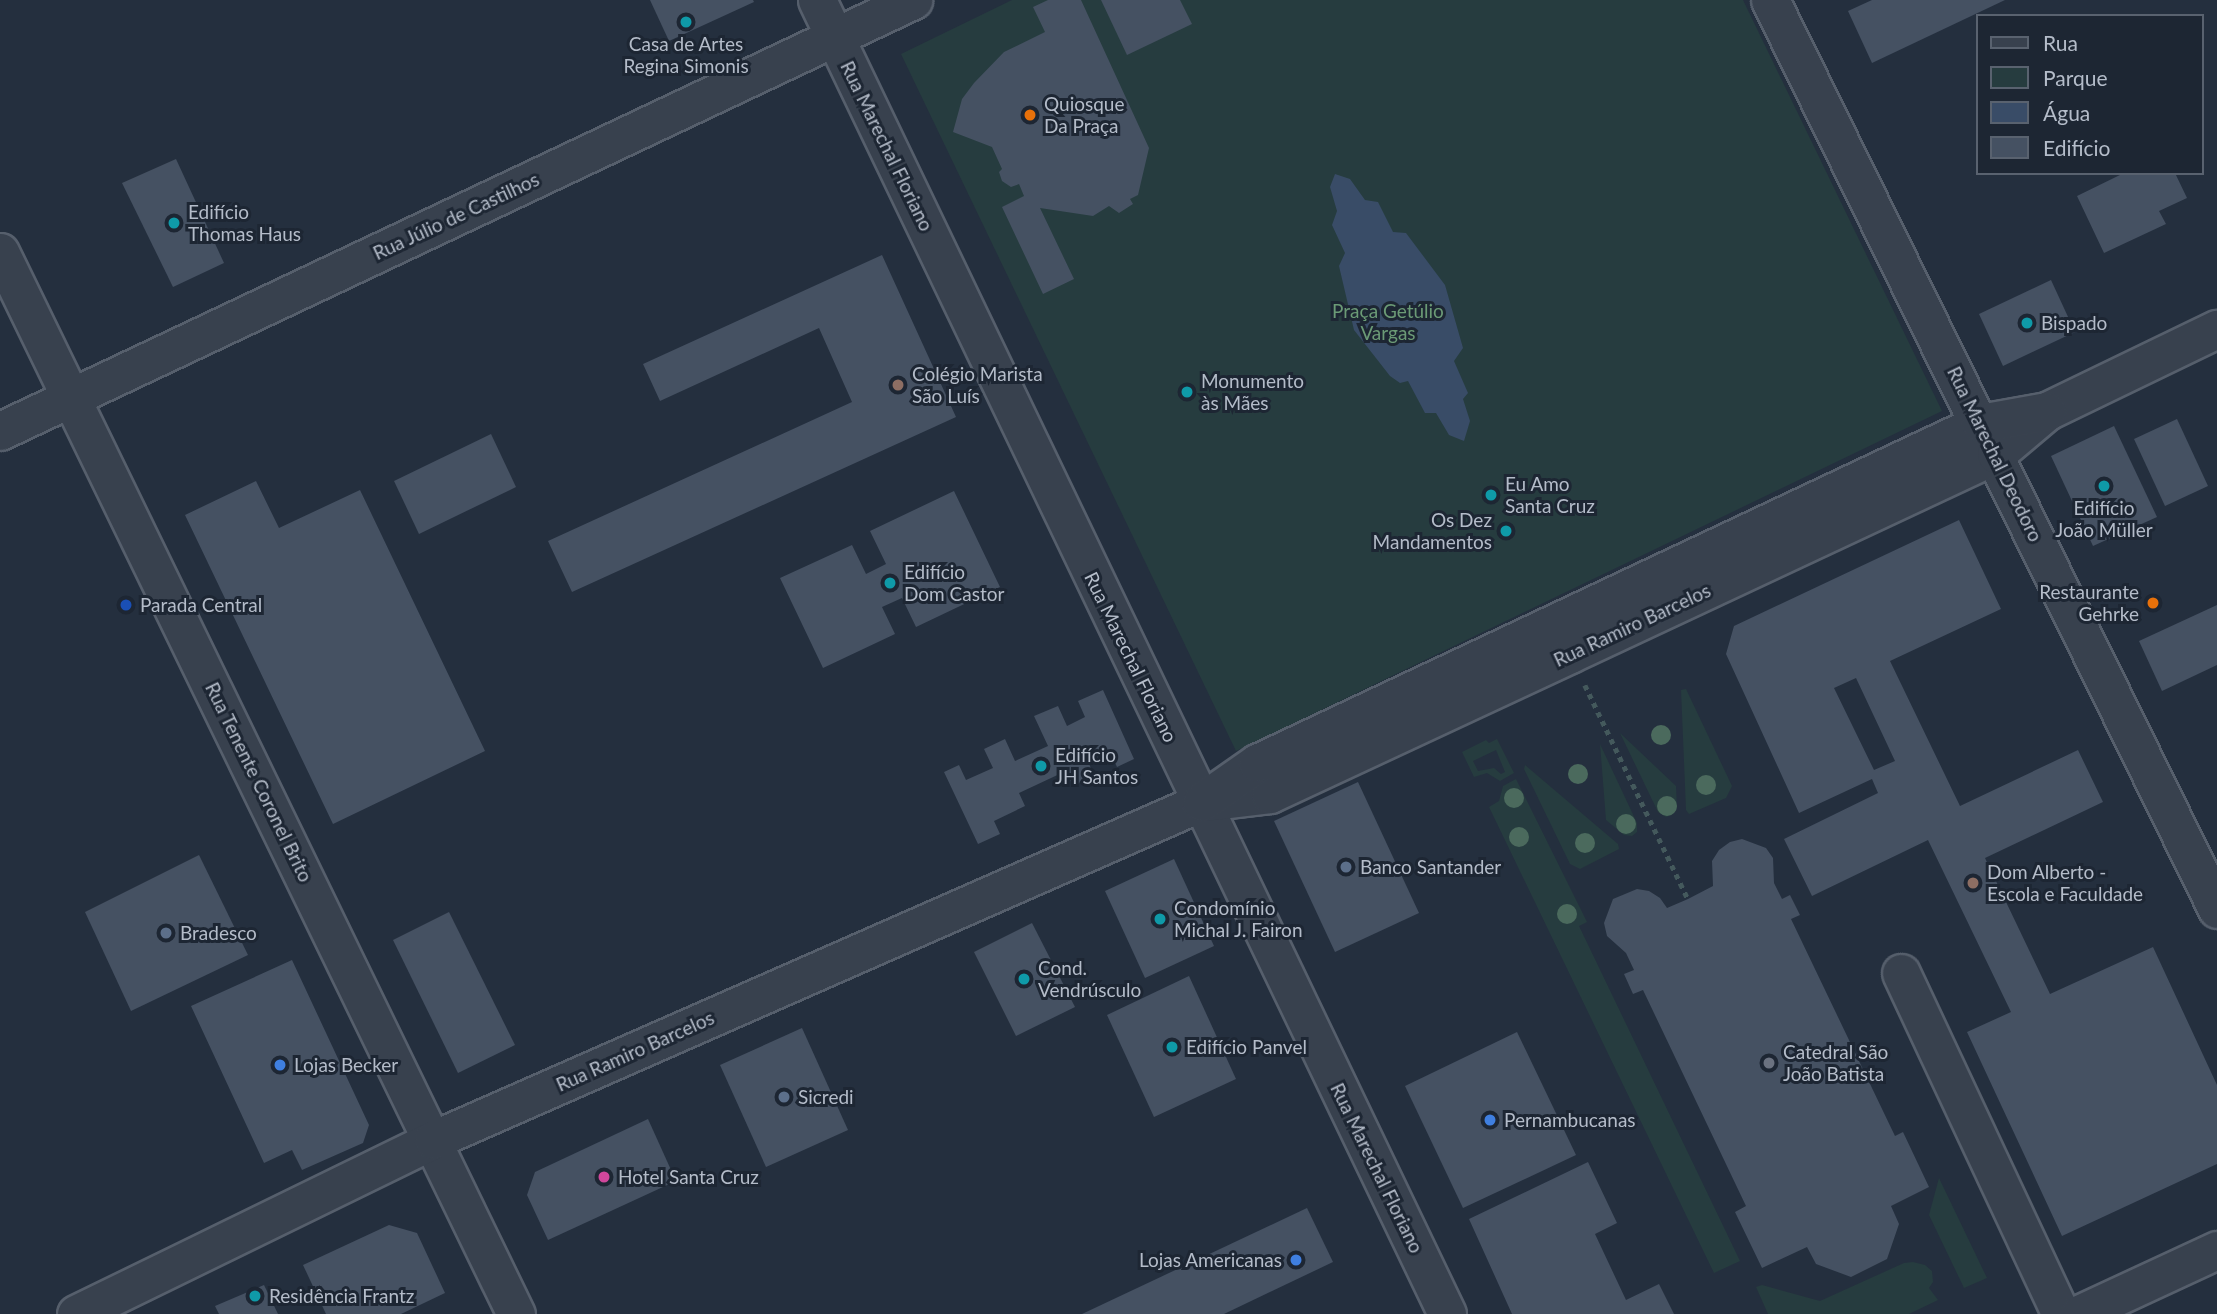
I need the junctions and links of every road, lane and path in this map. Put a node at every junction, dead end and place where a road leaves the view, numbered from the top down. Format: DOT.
graph roads {
  1 [pos="817,0"];
  2 [pos="913,0"];
  3 [pos="1770,0"];
  4 [pos="835,37"];
  5 [pos="0,252"];
  6 [pos="2217,329"];
  7 [pos="71,398"];
  8 [pos="0,431"];
  9 [pos="1988,439"];
  10 [pos="1570,654"];
  11 [pos="1201,802"];
  12 [pos="1688,899"];
  13 [pos="2217,909"];
  14 [pos="1901,972"];
  15 [pos="433,1140"];
  16 [pos="2217,1250"];
  17 [pos="76,1314"];
  18 [pos="516,1314"];
  19 [pos="1447,1314"];
  20 [pos="2061,1314"];
  21 [pos="2079,1314"];
  1 -- 4 [label="street, Rua Marechal Floriano"];
  2 -- 4 [label="street, Rua Júlio de Castilhos"];
  3 -- 9 [label="street, Rua Marechal Deodoro"];
  4 -- 7 [label="street, Rua Júlio de Castilhos"];
  4 -- 11 [label="street, Rua Marechal Floriano"];
  5 -- 7 [label="street, Rua Tenente Coronel Brito"];
  6 -- 9 [label="street, Rua Ramiro Barcelos"];
  7 -- 8 [label="street, Rua Júlio de Castilhos"];
  7 -- 15 [label="street, Rua Tenente Coronel Brito"];
  9 -- 10 [label="street, Rua Ramiro Barcelos"];
  9 -- 11 [label="street, Rua Ramiro Barcelos"];
  9 -- 13 [label="street, Rua Marechal Deodoro"];
  10 -- 11 [label="street, Rua Ramiro Barcelos"];
  10 -- 12 [label="path"];
  11 -- 15 [label="street, Rua Ramiro Barcelos"];
  11 -- 19 [label="street, Rua Marechal Floriano"];
  14 -- 20 [label="street"];
  15 -- 17 [label="street, Rua Ramiro Barcelos"];
  15 -- 18 [label="street, Rua Tenente Coronel Brito"];
  16 -- 21 [label="street"];
}
